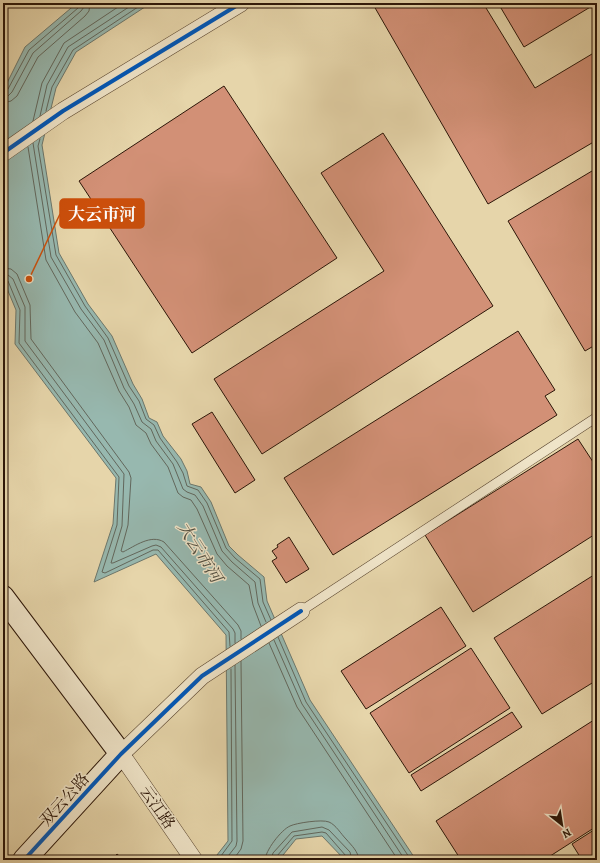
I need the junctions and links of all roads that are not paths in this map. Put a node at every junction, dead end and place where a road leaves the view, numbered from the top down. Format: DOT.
graph roads {
  1 [pos="241,3"];
  2 [pos="3,154"];
  3 [pos="597,417"];
  4 [pos="3,597"];
  5 [pos="301,611"];
  6 [pos="121,754"];
  7 [pos="24,860"];
  8 [pos="194,860"];
  1 -- 2 [label="street"];
  3 -- 5 [label="lane"];
  4 -- 6 [label="street"];
  5 -- 6 [label="street"];
  6 -- 7 [label="street, 双云公路"];
  6 -- 8 [label="street, 云江路"];
}
